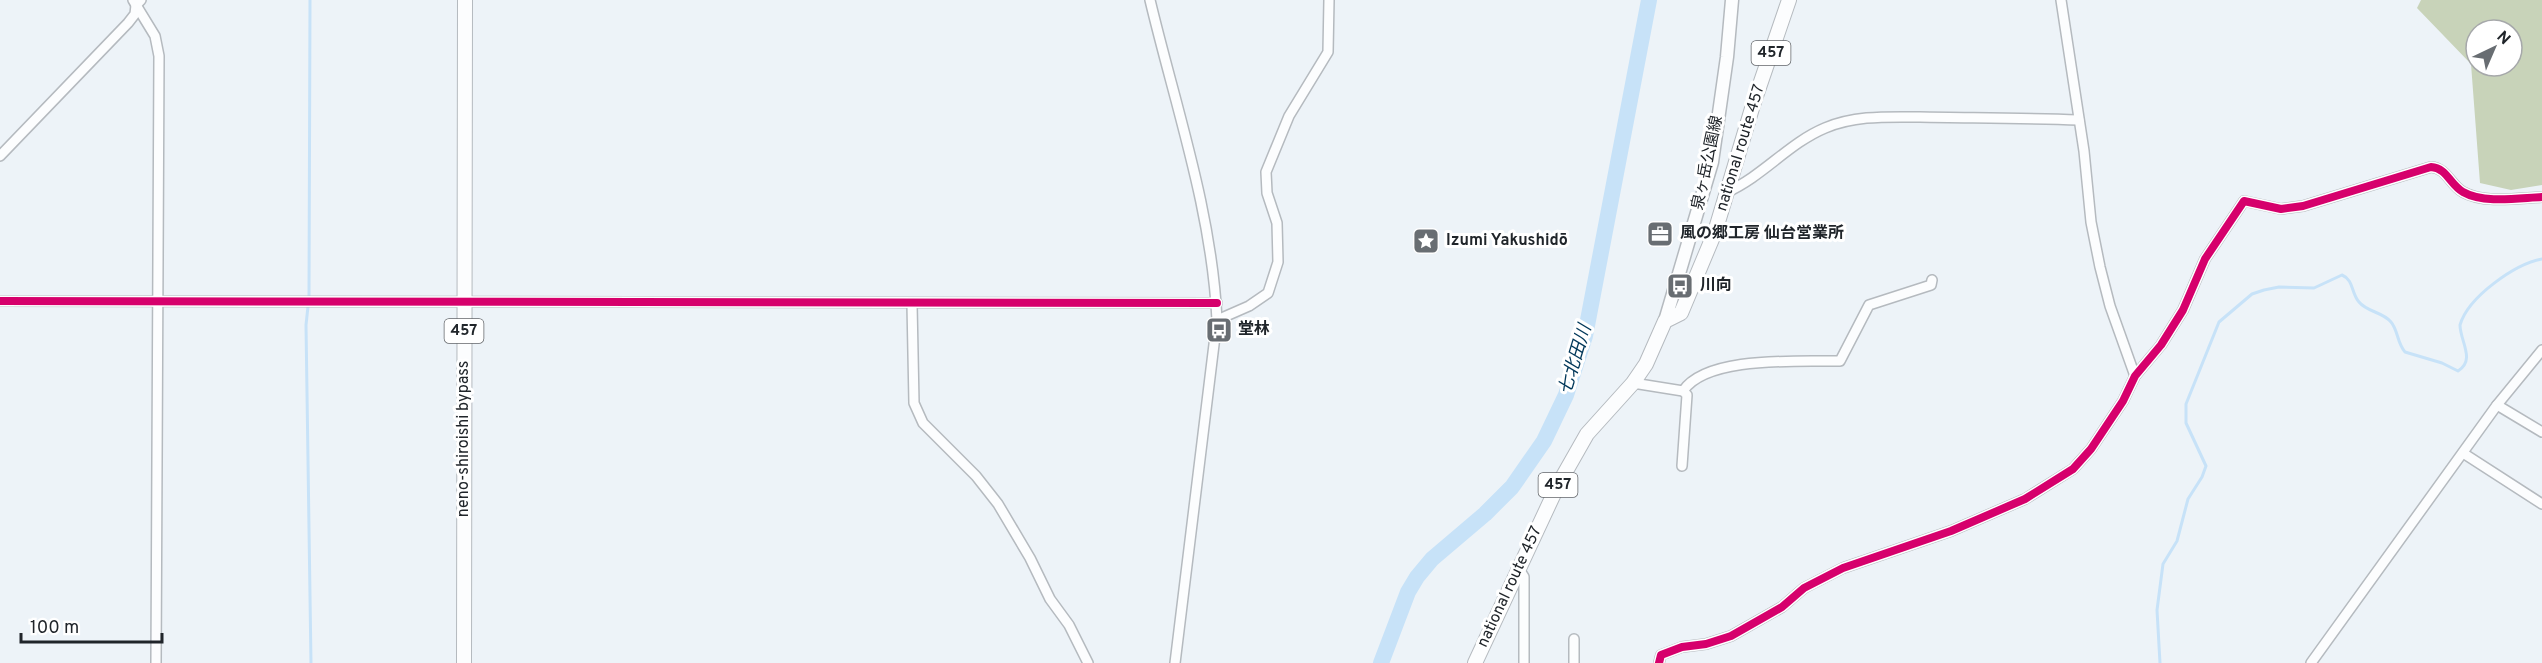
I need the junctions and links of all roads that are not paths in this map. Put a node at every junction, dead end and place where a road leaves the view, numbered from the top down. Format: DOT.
graph roads {
  1 [pos="465,0"];
  2 [pos="1150,0"];
  3 [pos="1329,0"];
  4 [pos="1732,0"];
  5 [pos="1789,0"];
  6 [pos="2061,0"];
  7 [pos="137,2"];
  8 [pos="2079,120"];
  9 [pos="0,156"];
  10 [pos="1727,192"];
  11 [pos="2542,197"];
  12 [pos="1932,280"];
  13 [pos="0,301"];
  14 [pos="156,301"];
  15 [pos="464,302"];
  16 [pos="1216,303"];
  17 [pos="912,304"];
  18 [pos="1217,320"];
  19 [pos="1665,321"];
  20 [pos="2542,350"];
  21 [pos="2135,375"];
  22 [pos="1633,383"];
  23 [pos="1683,391"];
  24 [pos="2497,405"];
  25 [pos="2542,432"];
  26 [pos="2463,453"];
  27 [pos="1682,466"];
  28 [pos="2542,504"];
  29 [pos="1519,569"];
  30 [pos="1574,639"];
  31 [pos="156,663"];
  32 [pos="464,663"];
  33 [pos="1088,663"];
  34 [pos="1175,663"];
  35 [pos="1475,663"];
  36 [pos="1524,663"];
  37 [pos="1574,663"];
  38 [pos="1659,663"];
  39 [pos="2311,663"];
  1 -- 15 [label="highway, neno-shiroishi bypass / 457"];
  2 -- 16 [label="street"];
  3 -- 18 [label="street"];
  4 -- 19 [label="main road, 泉ヶ岳公園線"];
  5 -- 10 [label="highway, national route 457 / 457"];
  6 -- 8 [label="street"];
  7 -- 9 [label="street"];
  7 -- 14 [label="street"];
  8 -- 10 [label="street"];
  8 -- 21 [label="street"];
  10 -- 19 [label="highway, national route 457 / 457"];
  11 -- 21 [label="street"];
  12 -- 23 [label="street"];
  13 -- 14 [label="street"];
  14 -- 15 [label="street"];
  14 -- 31 [label="street"];
  15 -- 17 [label="street"];
  15 -- 32 [label="highway, neno-shiroishi bypass / 457"];
  16 -- 17 [label="street"];
  16 -- 18 [label="street"];
  17 -- 33 [label="street"];
  18 -- 34 [label="street"];
  19 -- 22 [label="highway, national route 457 / 457"];
  20 -- 24 [label="street"];
  21 -- 38 [label="street"];
  22 -- 23 [label="street"];
  22 -- 29 [label="highway, national route 457 / 457"];
  23 -- 27 [label="street"];
  24 -- 25 [label="street"];
  24 -- 26 [label="street"];
  26 -- 28 [label="street"];
  26 -- 39 [label="street"];
  29 -- 35 [label="highway, national route 457 / 457"];
  29 -- 36 [label="street"];
  30 -- 37 [label="street"];
}
